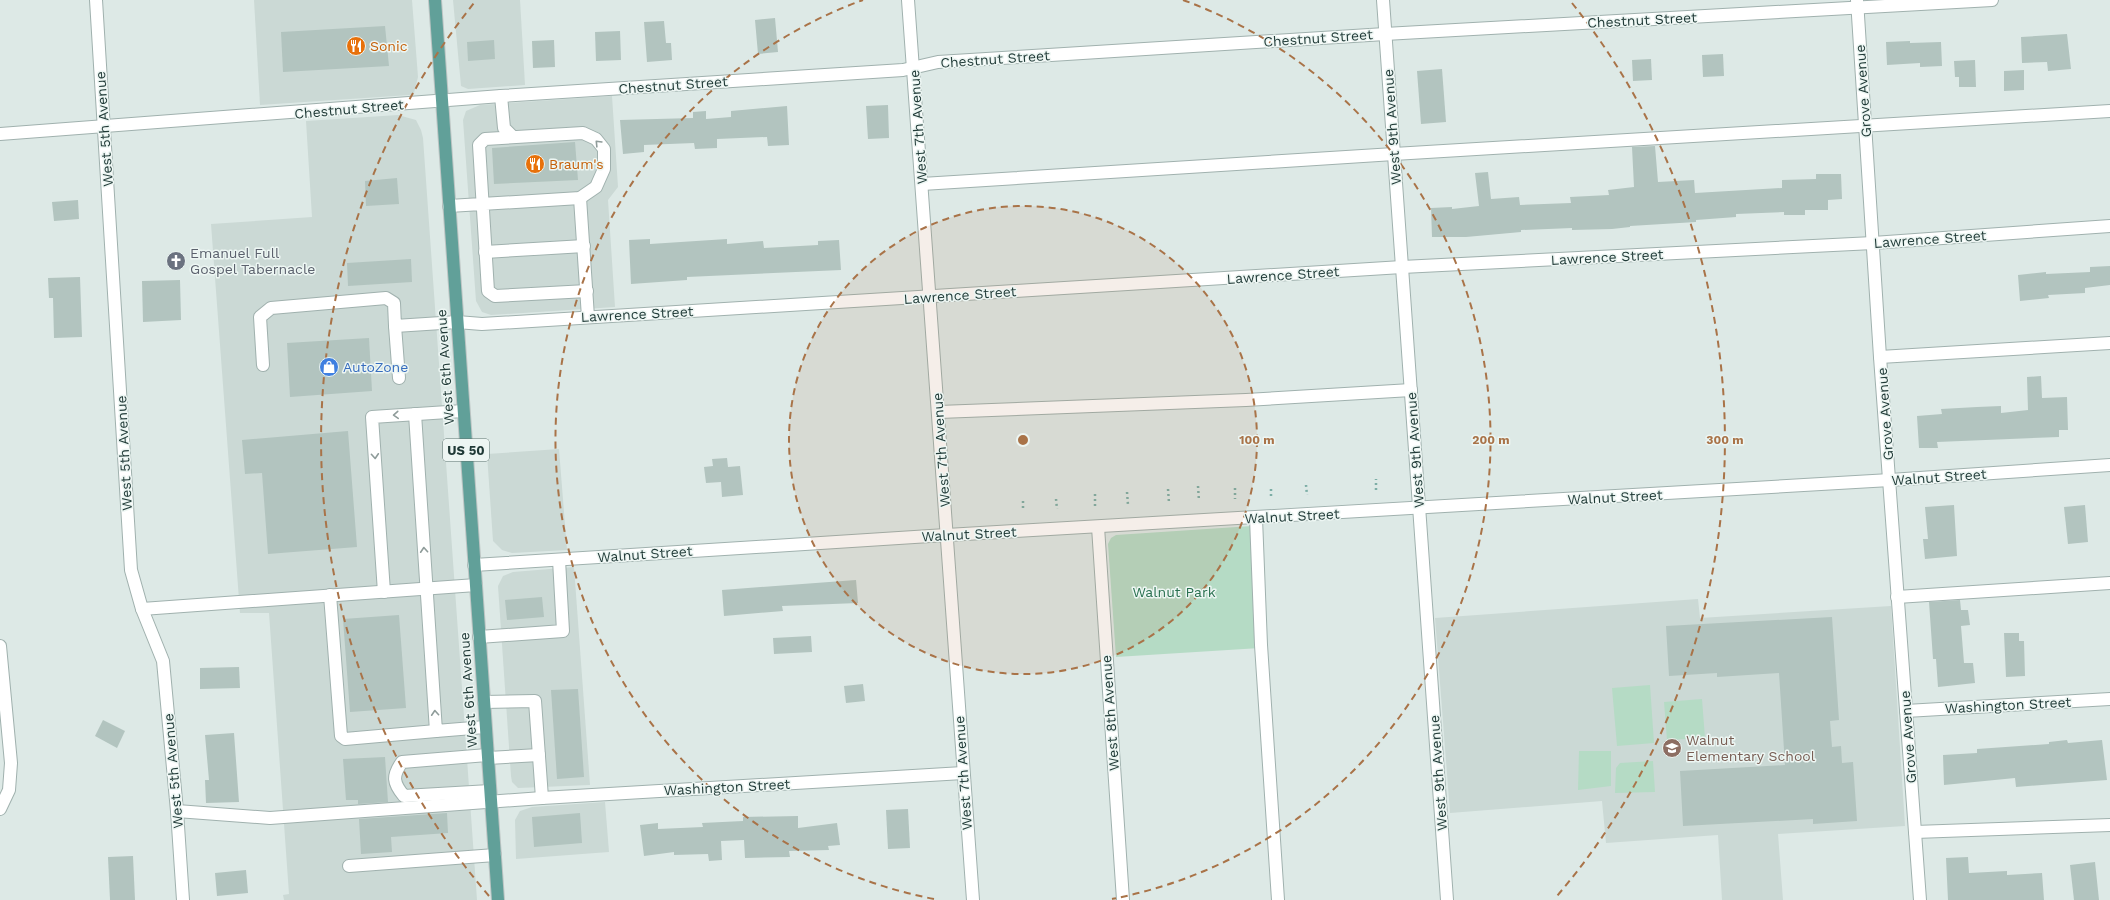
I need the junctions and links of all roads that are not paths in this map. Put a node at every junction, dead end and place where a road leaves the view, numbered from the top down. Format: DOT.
graph roads {
  1 [pos="96,0"];
  2 [pos="435,0"];
  3 [pos="908,0"];
  4 [pos="1382,0"];
  5 [pos="1992,0"];
  6 [pos="1857,4"];
  7 [pos="1385,34"];
  8 [pos="913,68"];
  9 [pos="501,96"];
  10 [pos="442,101"];
  11 [pos="2110,112"];
  12 [pos="1865,125"];
  13 [pos="104,127"];
  14 [pos="0,134"];
  15 [pos="513,137"];
  16 [pos="1394,154"];
  17 [pos="922,184"];
  18 [pos="580,198"];
  19 [pos="482,204"];
  20 [pos="450,206"];
  21 [pos="2110,226"];
  22 [pos="1873,243"];
  23 [pos="584,246"];
  24 [pos="485,252"];
  25 [pos="1402,267"];
  26 [pos="587,291"];
  27 [pos="930,296"];
  28 [pos="588,317"];
  29 [pos="457,322"];
  30 [pos="395,326"];
  31 [pos="2110,343"];
  32 [pos="1880,357"];
  33 [pos="263,365"];
  34 [pos="399,378"];
  35 [pos="1411,390"];
  36 [pos="463,411"];
  37 [pos="939,412"];
  38 [pos="415,414"];
  39 [pos="2110,466"];
  40 [pos="1890,480"];
  41 [pos="1419,508"];
  42 [pos="1256,518"];
  43 [pos="1098,527"];
  44 [pos="947,535"];
  45 [pos="559,560"];
  46 [pos="474,565"];
  47 [pos="2110,583"];
  48 [pos="476,585"];
  49 [pos="427,589"];
  50 [pos="384,592"];
  51 [pos="330,595"];
  52 [pos="1897,597"];
  53 [pos="142,609"];
  54 [pos="479,637"];
  55 [pos="0,646"];
  56 [pos="2110,699"];
  57 [pos="484,702"];
  58 [pos="1906,712"];
  59 [pos="485,727"];
  60 [pos="436,731"];
  61 [pos="539,755"];
  62 [pos="488,757"];
  63 [pos="963,773"];
  64 [pos="490,796"];
  65 [pos="542,798"];
  66 [pos="0,809"];
  67 [pos="177,812"];
  68 [pos="2110,825"];
  69 [pos="1915,832"];
  70 [pos="495,855"];
  71 [pos="350,866"];
  72 [pos="183,900"];
  73 [pos="498,900"];
  74 [pos="973,900"];
  75 [pos="1123,900"];
  76 [pos="1278,900"];
  77 [pos="1447,900"];
  78 [pos="1920,900"];
  1 -- 13 [label="street, West 5th Avenue"];
  2 -- 10 [label="main road, West 6th Avenue / US 50"];
  3 -- 8 [label="street, West 7th Avenue"];
  4 -- 7 [label="street, West 9th Avenue"];
  5 -- 6 [label="street, Chestnut Street"];
  6 -- 7 [label="street, Chestnut Street"];
  6 -- 12 [label="street, Grove Avenue"];
  7 -- 8 [label="street, Chestnut Street"];
  7 -- 16 [label="street, West 9th Avenue"];
  8 -- 9 [label="street, Chestnut Street"];
  8 -- 17 [label="street, West 7th Avenue"];
  9 -- 10 [label="street, Chestnut Street"];
  9 -- 15 [label="street"];
  10 -- 13 [label="street, Chestnut Street"];
  10 -- 20 [label="main road, West 6th Avenue / US 50"];
  11 -- 12 [label="street"];
  12 -- 16 [label="street"];
  12 -- 22 [label="street, Grove Avenue"];
  13 -- 14 [label="street, Chestnut Street"];
  13 -- 53 [label="street, West 5th Avenue"];
  18 -- 15 [label="street, one-way"];
  15 -- 19 [label="street"];
  16 -- 17 [label="street"];
  16 -- 25 [label="street, West 9th Avenue"];
  17 -- 27 [label="street, West 7th Avenue"];
  18 -- 19 [label="street"];
  18 -- 23 [label="street"];
  19 -- 20 [label="street"];
  19 -- 24 [label="street"];
  20 -- 29 [label="main road, West 6th Avenue / US 50"];
  21 -- 22 [label="street, Lawrence Street"];
  22 -- 25 [label="street, Lawrence Street"];
  22 -- 32 [label="street, Grove Avenue"];
  23 -- 24 [label="street"];
  23 -- 26 [label="street"];
  24 -- 26 [label="street"];
  25 -- 27 [label="street, Lawrence Street"];
  25 -- 35 [label="street, West 9th Avenue"];
  26 -- 28 [label="street"];
  27 -- 28 [label="street, Lawrence Street"];
  27 -- 37 [label="street, West 7th Avenue"];
  28 -- 29 [label="street, Lawrence Street"];
  29 -- 30 [label="street, Lawrence Street"];
  29 -- 36 [label="main road, West 6th Avenue / US 50"];
  30 -- 33 [label="street"];
  30 -- 34 [label="street"];
  31 -- 32 [label="street"];
  32 -- 40 [label="street, Grove Avenue"];
  35 -- 37 [label="street"];
  35 -- 41 [label="street, West 9th Avenue"];
  36 -- 38 [label="street"];
  36 -- 46 [label="main road, West 6th Avenue / US 50"];
  37 -- 44 [label="street, West 7th Avenue"];
  49 -- 38 [label="street, one-way"];
  38 -- 50 [label="street, one-way"];
  39 -- 40 [label="street, Walnut Street"];
  40 -- 41 [label="street, Walnut Street"];
  40 -- 52 [label="street, Grove Avenue"];
  41 -- 42 [label="street, Walnut Street"];
  41 -- 77 [label="street, West 9th Avenue"];
  42 -- 43 [label="street, Walnut Street"];
  42 -- 76 [label="street"];
  43 -- 44 [label="street, Walnut Street"];
  43 -- 75 [label="street, West 8th Avenue"];
  44 -- 45 [label="street, Walnut Street"];
  44 -- 63 [label="street, West 7th Avenue"];
  45 -- 46 [label="street, Walnut Street"];
  45 -- 54 [label="street"];
  46 -- 48 [label="main road, West 6th Avenue / US 50"];
  47 -- 52 [label="street"];
  48 -- 49 [label="street"];
  48 -- 54 [label="main road, West 6th Avenue / US 50"];
  49 -- 50 [label="street"];
  60 -- 49 [label="street, one-way"];
  50 -- 51 [label="street"];
  51 -- 53 [label="street"];
  51 -- 60 [label="street"];
  52 -- 58 [label="street, Grove Avenue"];
  53 -- 67 [label="street, West 5th Avenue"];
  54 -- 57 [label="main road, West 6th Avenue / US 50"];
  55 -- 66 [label="street"];
  56 -- 58 [label="street, Washington Street"];
  57 -- 59 [label="main road, West 6th Avenue / US 50"];
  57 -- 61 [label="street"];
  58 -- 69 [label="street, Grove Avenue"];
  59 -- 60 [label="street"];
  59 -- 62 [label="main road, West 6th Avenue / US 50"];
  61 -- 62 [label="street"];
  61 -- 65 [label="street"];
  62 -- 64 [label="main road, West 6th Avenue / US 50"];
  62 -- 64 [label="street"];
  63 -- 65 [label="street, Washington Street"];
  63 -- 74 [label="street, West 7th Avenue"];
  64 -- 65 [label="street, Washington Street"];
  64 -- 67 [label="street"];
  64 -- 70 [label="main road, West 6th Avenue / US 50"];
  67 -- 72 [label="street, West 5th Avenue"];
  68 -- 69 [label="street"];
  69 -- 78 [label="street, Grove Avenue"];
  70 -- 71 [label="street"];
  70 -- 73 [label="main road, West 6th Avenue / US 50"];
}
